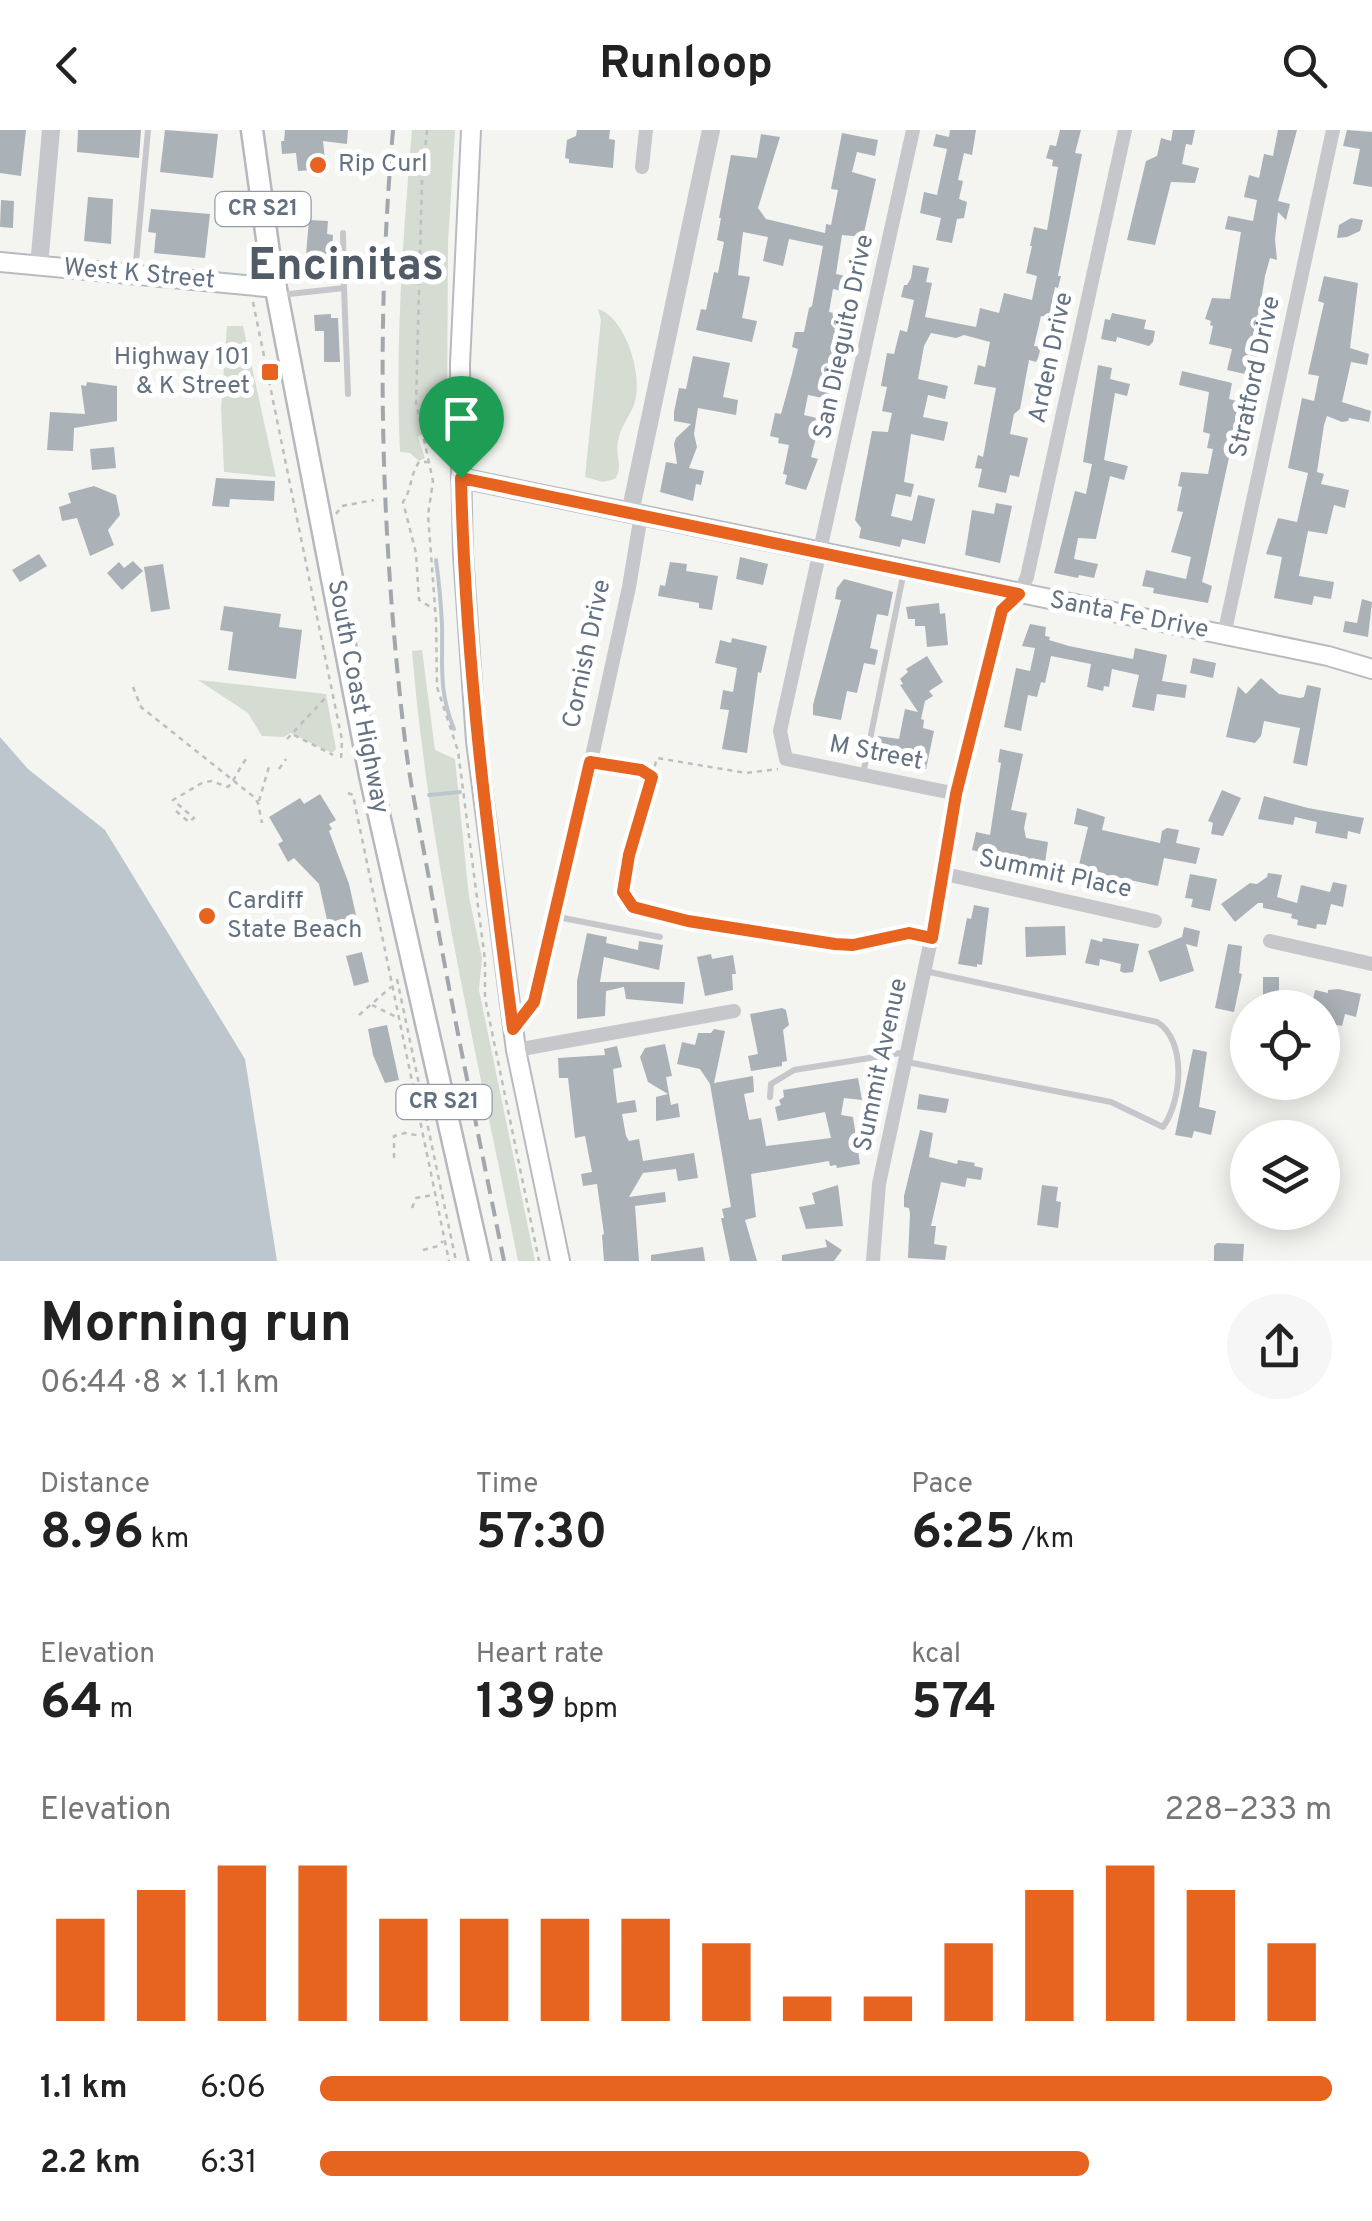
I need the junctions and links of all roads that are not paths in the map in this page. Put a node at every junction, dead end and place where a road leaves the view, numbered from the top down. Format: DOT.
graph roads {
  1 [pos="51,130"];
  2 [pos="148,130"];
  3 [pos="252,130"];
  4 [pos="472,130"];
  5 [pos="646,130"];
  6 [pos="711,130"];
  7 [pos="913,130"];
  8 [pos="1124,130"];
  9 [pos="1333,130"];
  10 [pos="642,167"];
  11 [pos="343,233"];
  12 [pos="0,262"];
  13 [pos="39,266"];
  14 [pos="134,274"];
  15 [pos="344,288"];
  16 [pos="278,292"];
  17 [pos="348,394"];
  18 [pos="461,478"];
  19 [pos="636,514"];
  20 [pos="821,554"];
  21 [pos="904,571"];
  22 [pos="1019,594"];
  23 [pos="1224,634"];
  24 [pos="1328,656"];
  25 [pos="1372,659"];
  26 [pos="1372,669"];
  27 [pos="786,759"];
  28 [pos="862,775"];
  29 [pos="956,794"];
  30 [pos="945,874"];
  31 [pos="557,916"];
  32 [pos="1155,920"];
  33 [pos="660,937"];
  34 [pos="1270,941"];
  35 [pos="1372,964"];
  36 [pos="925,971"];
  37 [pos="734,1011"];
  38 [pos="513,1029"];
  39 [pos="516,1050"];
  40 [pos="912,1060"];
  41 [pos="770,1098"];
  42 [pos="480,1261"];
  43 [pos="560,1261"];
  44 [pos="873,1261"];
  1 -- 13 [label="street"];
  2 -- 14 [label="lane"];
  3 -- 16 [label="main road, South Coast Highway / CR S21"];
  4 -- 18 [label="main road"];
  5 -- 10 [label="street"];
  6 -- 19 [label="street, Cornish Drive"];
  7 -- 20 [label="street, San Dieguito Drive"];
  8 -- 22 [label="street, Arden Drive"];
  9 -- 23 [label="street, Stratford Drive"];
  11 -- 15 [label="lane"];
  12 -- 13 [label="main road, West K Street"];
  13 -- 14 [label="main road, West K Street"];
  14 -- 16 [label="main road, West K Street"];
  15 -- 16 [label="lane"];
  15 -- 17 [label="lane"];
  16 -- 42 [label="main road, South Coast Highway / CR S21"];
  18 -- 19 [label="main road, Santa Fe Drive"];
  18 -- 38 [label="main road"];
  19 -- 20 [label="main road, Santa Fe Drive"];
  19 -- 31 [label="street, Cornish Drive"];
  20 -- 21 [label="main road, Santa Fe Drive"];
  20 -- 27 [label="street, San Dieguito Drive"];
  21 -- 22 [label="main road, Santa Fe Drive"];
  21 -- 28 [label="lane"];
  22 -- 23 [label="main road, Santa Fe Drive"];
  22 -- 29 [label="street, Summit Avenue"];
  23 -- 24 [label="main road, Santa Fe Drive"];
  24 -- 25 [label="main road, Santa Fe Drive"];
  24 -- 26 [label="main road, Santa Fe Drive"];
  27 -- 28 [label="street, M Street"];
  28 -- 29 [label="street, M Street"];
  29 -- 30 [label="street, Summit Avenue"];
  30 -- 32 [label="street, Summit Place"];
  30 -- 36 [label="street, Summit Avenue"];
  31 -- 33 [label="lane"];
  31 -- 38 [label="street, Cornish Drive"];
  34 -- 35 [label="street"];
  36 -- 40 [label="street, Summit Avenue"];
  36 -- 40 [label="lane"];
  37 -- 39 [label="street"];
  38 -- 39 [label="main road"];
  39 -- 43 [label="main road"];
  40 -- 41 [label="lane"];
  40 -- 44 [label="street, Summit Avenue"];
}
